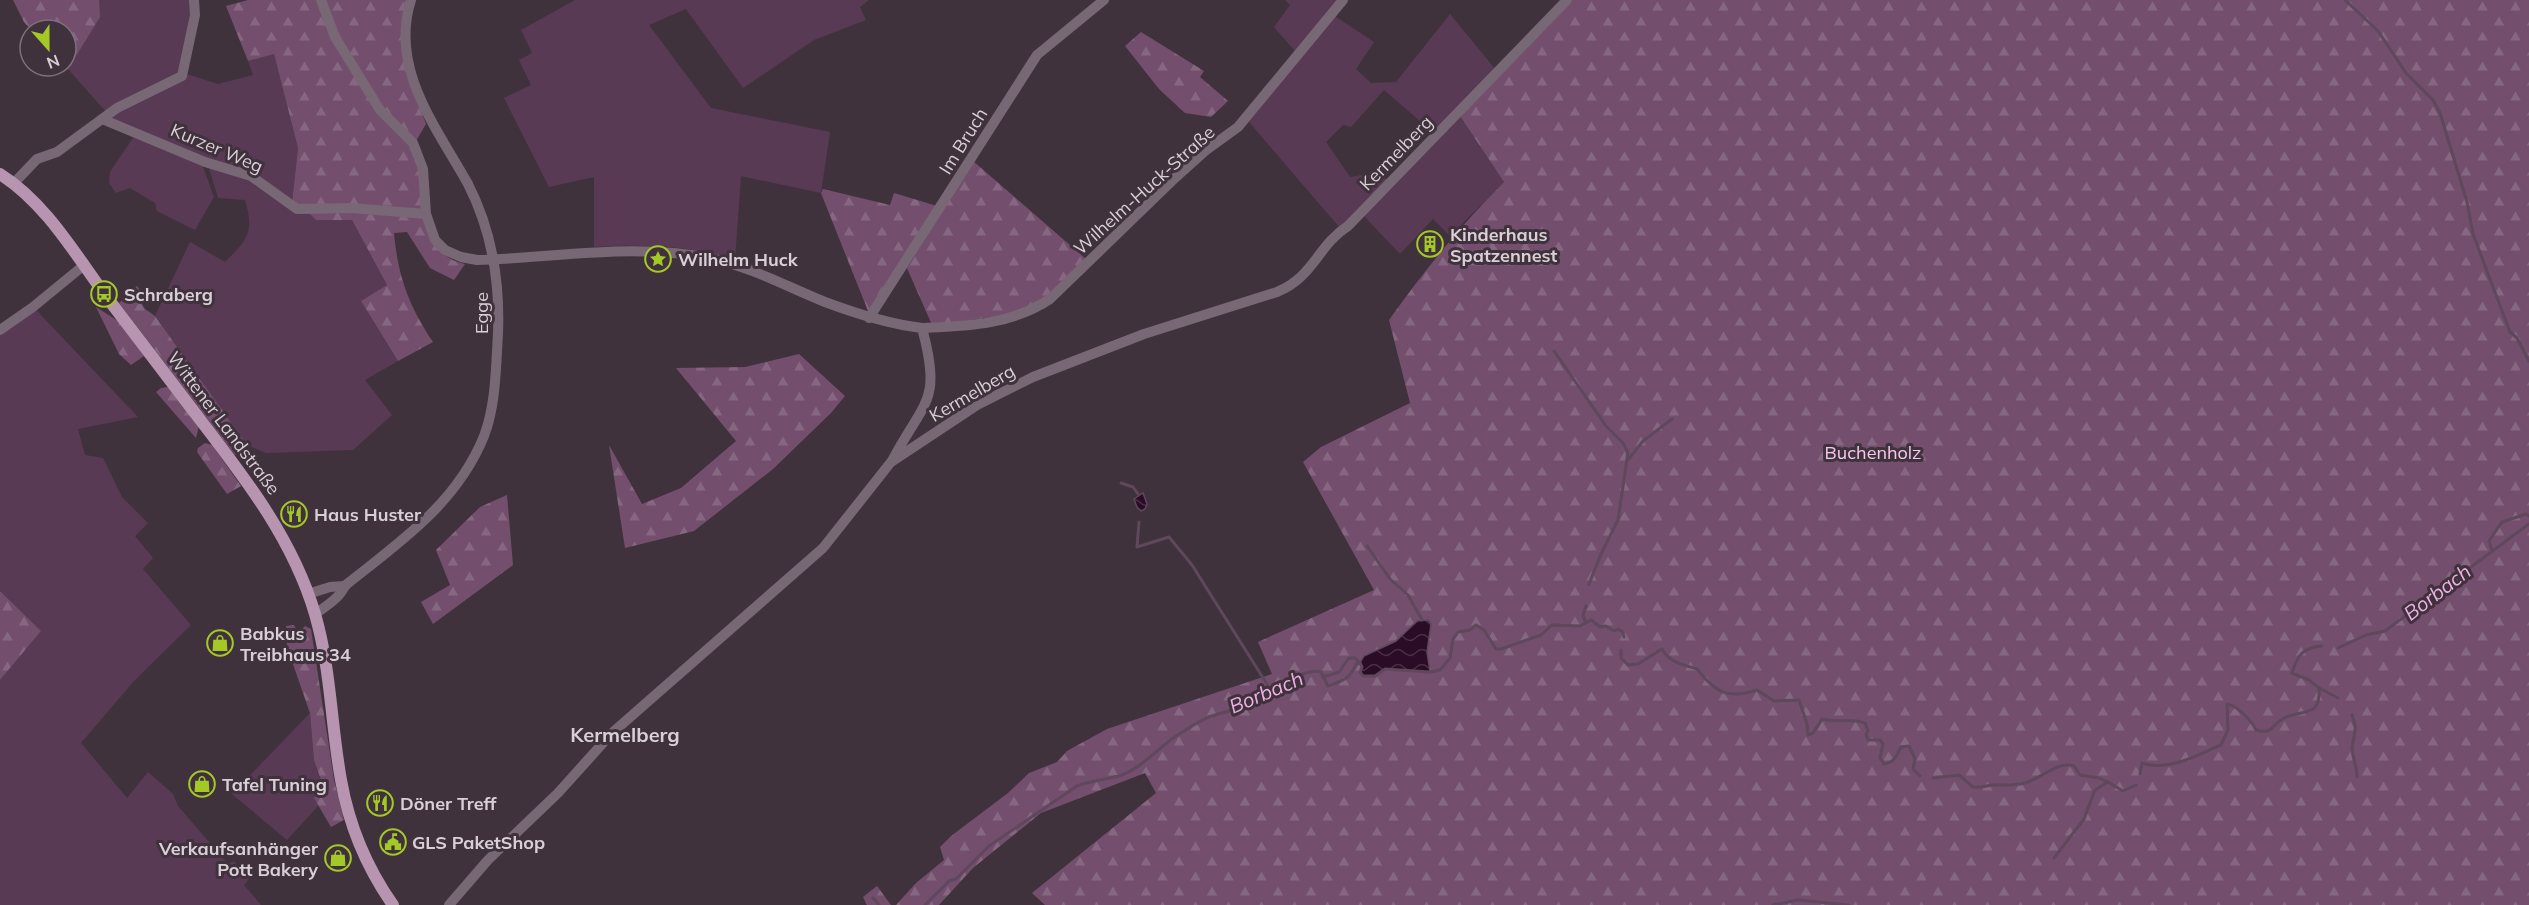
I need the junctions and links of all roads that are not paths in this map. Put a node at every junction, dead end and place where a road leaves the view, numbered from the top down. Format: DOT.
graph roads {
  1 [pos="194,0"];
  2 [pos="321,0"];
  3 [pos="411,0"];
  4 [pos="1104,0"];
  5 [pos="1343,0"];
  6 [pos="1567,0"];
  7 [pos="102,119"];
  8 [pos="0,174"];
  9 [pos="14,183"];
  10 [pos="426,214"];
  11 [pos="494,260"];
  12 [pos="83,266"];
  13 [pos="869,318"];
  14 [pos="922,328"];
  15 [pos="0,330"];
  16 [pos="891,462"];
  17 [pos="344,586"];
  18 [pos="308,594"];
  19 [pos="315,614"];
  20 [pos="393,905"];
  21 [pos="449,905"];
  1 -- 7 [label="street"];
  2 -- 10 [label="street"];
  3 -- 11 [label="street, Egge"];
  4 -- 13 [label="street, Im Bruch"];
  5 -- 14 [label="street, Wilhelm-Huck-Straße"];
  6 -- 16 [label="street, Kermelberg"];
  7 -- 9 [label="street"];
  7 -- 10 [label="street, Kurzer Weg"];
  8 -- 9 [label="main road, Wittener Landstraße"];
  9 -- 12 [label="main road, Wittener Landstraße"];
  10 -- 11 [label="street, Wilhelm-Huck-Straße"];
  11 -- 13 [label="street, Wilhelm-Huck-Straße"];
  11 -- 17 [label="street, Egge"];
  12 -- 15 [label="street"];
  12 -- 18 [label="main road, Wittener Landstraße"];
  13 -- 14 [label="street, Wilhelm-Huck-Straße"];
  14 -- 16 [label="street"];
  16 -- 21 [label="street, Kermelberg"];
  17 -- 18 [label="street, Egge"];
  17 -- 19 [label="street, Egge"];
  18 -- 19 [label="main road, Wittener Landstraße"];
  19 -- 20 [label="main road, Wittener Landstraße"];
}
